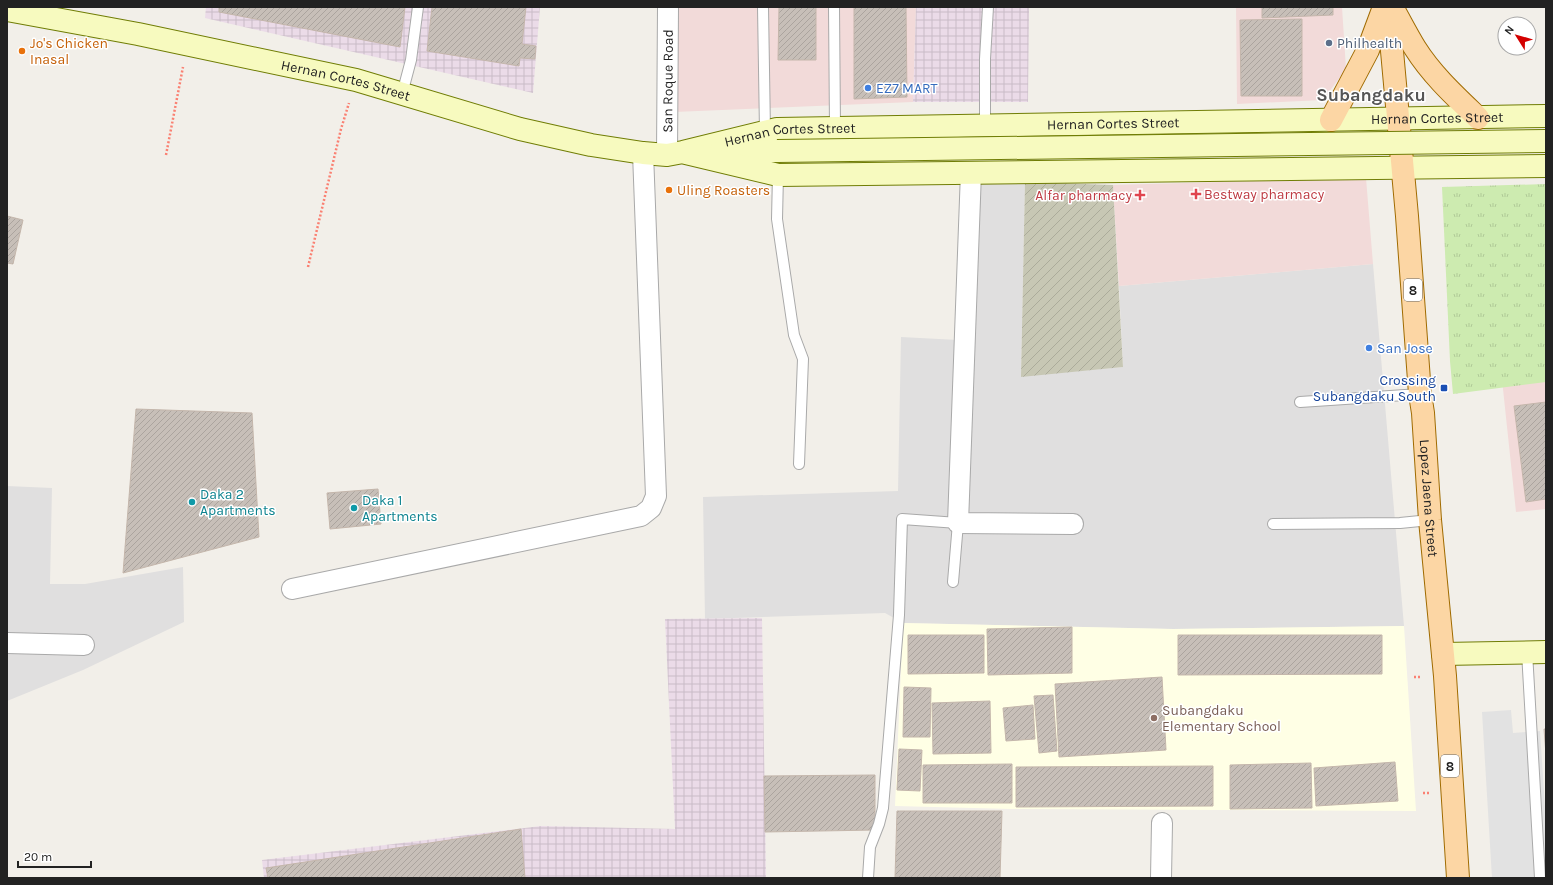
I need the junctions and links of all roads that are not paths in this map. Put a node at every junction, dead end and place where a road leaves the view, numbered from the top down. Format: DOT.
graph roads {
  1 [pos="418,7"];
  2 [pos="668,7"];
  3 [pos="763,7"];
  4 [pos="834,7"];
  5 [pos="988,7"];
  6 [pos="1384,7"];
  7 [pos="1388,7"];
  8 [pos="1392,7"];
  9 [pos="7,10"];
  10 [pos="402,94"];
  11 [pos="1546,116"];
  12 [pos="1478,118"];
  13 [pos="1398,119"];
  14 [pos="1331,120"];
  15 [pos="985,126"];
  16 [pos="835,128"];
  17 [pos="765,132"];
  18 [pos="1546,141"];
  19 [pos="642,153"];
  20 [pos="675,153"];
  21 [pos="1546,166"];
  22 [pos="1403,168"];
  23 [pos="971,172"];
  24 [pos="778,175"];
  25 [pos="1420,394"];
  26 [pos="1300,402"];
  27 [pos="798,464"];
  28 [pos="1430,520"];
  29 [pos="958,523"];
  30 [pos="1073,524"];
  31 [pos="1274,524"];
  32 [pos="953,582"];
  33 [pos="292,589"];
  34 [pos="7,643"];
  35 [pos="84,645"];
  36 [pos="1536,652"];
  37 [pos="1443,654"];
  38 [pos="1162,823"];
  39 [pos="868,878"];
  40 [pos="1161,878"];
  41 [pos="1458,878"];
  42 [pos="1540,878"];
  1 -- 10 [label="lane"];
  2 -- 20 [label="street, San Roque Road"];
  3 -- 17 [label="lane"];
  4 -- 16 [label="lane"];
  5 -- 15 [label="lane"];
  6 -- 14 [label="main road"];
  7 -- 13 [label="main road, 8"];
  8 -- 12 [label="main road"];
  9 -- 10 [label="main road, Hernan Cortes Street"];
  10 -- 19 [label="main road, Hernan Cortes Street"];
  11 -- 12 [label="main road, Hernan Cortes Street"];
  12 -- 13 [label="main road, Hernan Cortes Street"];
  13 -- 14 [label="main road, Hernan Cortes Street"];
  13 -- 22 [label="main road, Lopez Jaena Street / 8"];
  14 -- 15 [label="main road, Hernan Cortes Street"];
  15 -- 16 [label="main road, Hernan Cortes Street"];
  16 -- 17 [label="main road, Hernan Cortes Street"];
  17 -- 20 [label="main road, Hernan Cortes Street"];
  18 -- 20 [label="main road, Hernan Cortes Street, bridge"];
  19 -- 20 [label="main road, Hernan Cortes Street"];
  19 -- 33 [label="street"];
  20 -- 24 [label="main road, Hernan Cortes Street"];
  21 -- 22 [label="main road, Hernan Cortes Street"];
  22 -- 23 [label="main road, Hernan Cortes Street"];
  22 -- 25 [label="main road, Lopez Jaena Street / 8"];
  23 -- 24 [label="main road, Hernan Cortes Street"];
  23 -- 29 [label="street"];
  24 -- 27 [label="lane"];
  25 -- 26 [label="lane"];
  25 -- 28 [label="main road, Lopez Jaena Street / 8"];
  28 -- 31 [label="lane"];
  28 -- 37 [label="main road, Lopez Jaena Street / 8"];
  29 -- 30 [label="street"];
  29 -- 32 [label="lane"];
  29 -- 39 [label="lane"];
  34 -- 35 [label="street"];
  36 -- 37 [label="main road"];
  36 -- 42 [label="lane"];
  37 -- 41 [label="main road, Lopez Jaena Street / 8"];
  38 -- 40 [label="street"];
}
